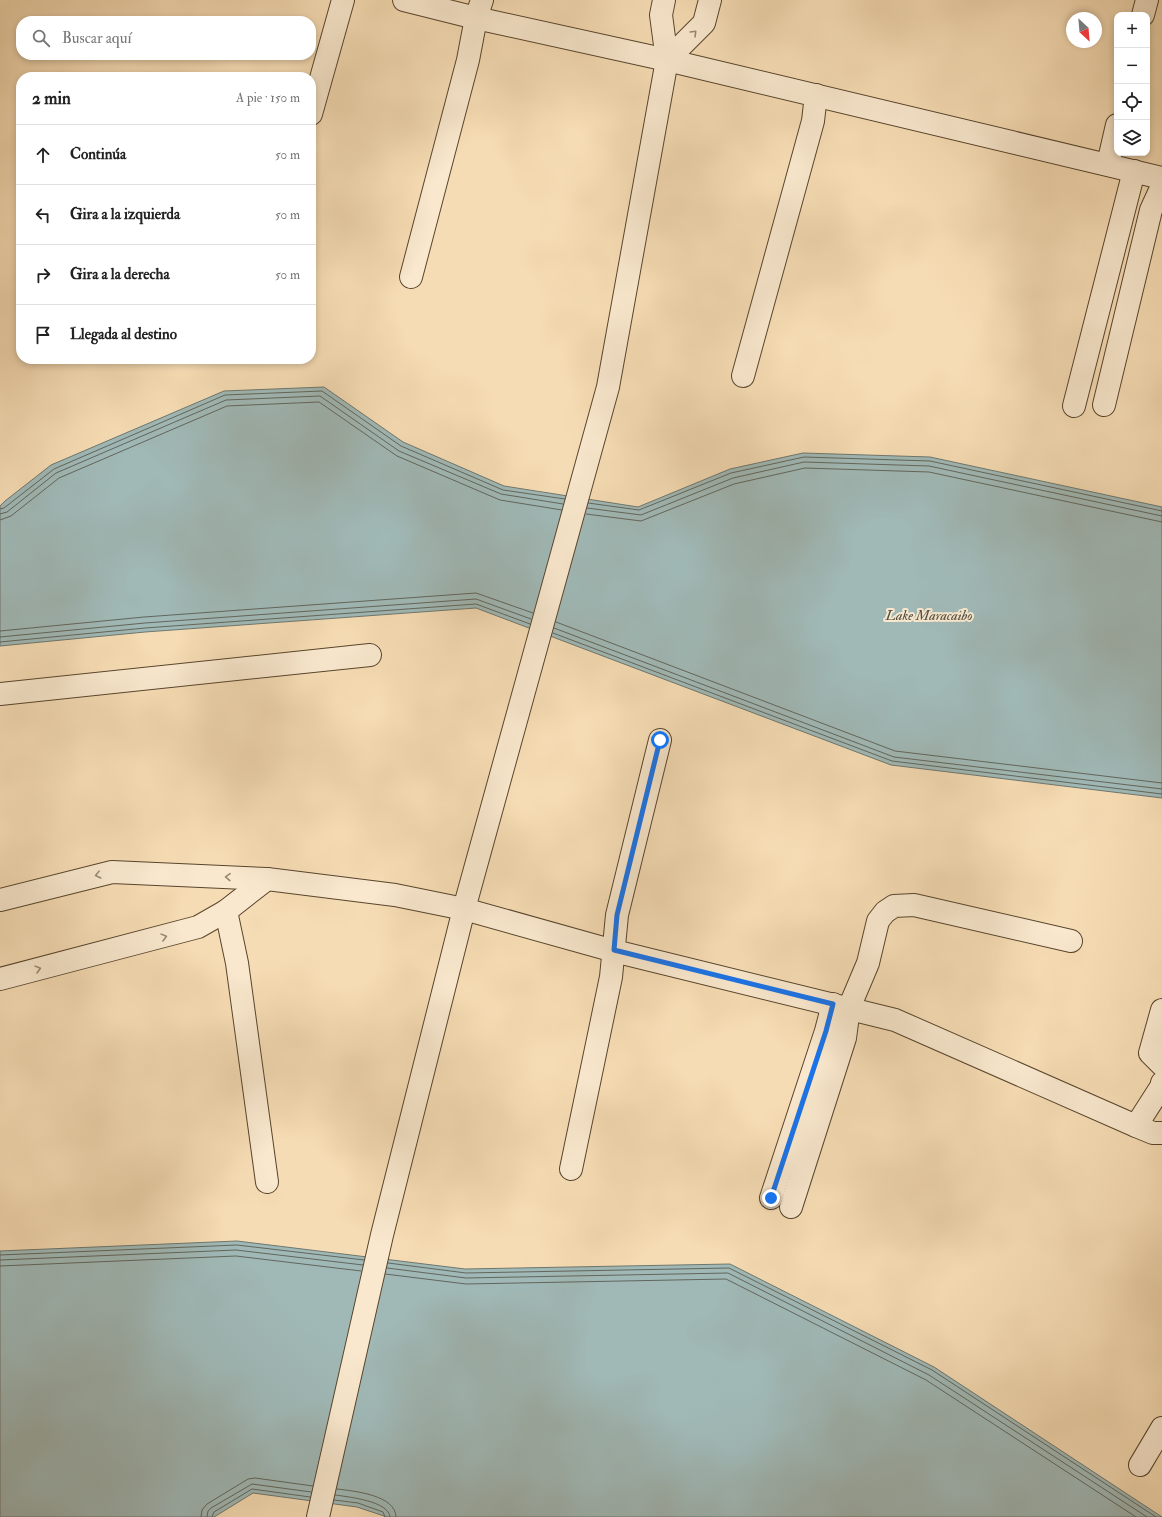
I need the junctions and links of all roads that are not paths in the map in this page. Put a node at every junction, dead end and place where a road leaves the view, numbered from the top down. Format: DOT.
graph roads {
  1 [pos="343,0"];
  2 [pos="404,0"];
  3 [pos="664,0"];
  4 [pos="710,0"];
  5 [pos="1147,0"];
  6 [pos="479,9"];
  7 [pos="1144,12"];
  8 [pos="667,60"];
  9 [pos="816,95"];
  10 [pos="316,96"];
  11 [pos="1114,138"];
  12 [pos="1108,164"];
  13 [pos="1134,170"];
  14 [pos="1162,178"];
  15 [pos="1162,186"];
  16 [pos="411,277"];
  17 [pos="743,376"];
  18 [pos="1104,405"];
  19 [pos="1074,406"];
  20 [pos="370,655"];
  21 [pos="0,694"];
  22 [pos="660,740"];
  23 [pos="267,879"];
  24 [pos="0,900"];
  25 [pos="464,909"];
  26 [pos="226,911"];
  27 [pos="1071,941"];
  28 [pos="614,950"];
  29 [pos="0,979"];
  30 [pos="841,1006"];
  31 [pos="1162,1010"];
  32 [pos="1162,1065"];
  33 [pos="1162,1083"];
  34 [pos="1153,1135"];
  35 [pos="571,1169"];
  36 [pos="267,1182"];
  37 [pos="771,1198"];
  38 [pos="791,1207"];
  39 [pos="1162,1428"];
  40 [pos="1140,1465"];
  41 [pos="318,1517"];
  1 -- 10 [label="street"];
  2 -- 6 [label="street"];
  3 -- 8 [label="street"];
  8 -- 4 [label="street, one-way"];
  5 -- 7 [label="street"];
  6 -- 8 [label="street"];
  6 -- 16 [label="street"];
  8 -- 9 [label="street"];
  8 -- 25 [label="street"];
  9 -- 12 [label="street"];
  9 -- 17 [label="street"];
  11 -- 12 [label="street"];
  12 -- 13 [label="street"];
  13 -- 14 [label="street"];
  13 -- 19 [label="street"];
  15 -- 18 [label="street"];
  20 -- 21 [label="street"];
  22 -- 28 [label="street"];
  23 -- 24 [label="street, one-way"];
  23 -- 25 [label="street"];
  23 -- 26 [label="street"];
  25 -- 28 [label="street"];
  25 -- 41 [label="street"];
  29 -- 26 [label="street, one-way"];
  26 -- 36 [label="street"];
  27 -- 30 [label="street"];
  28 -- 30 [label="street"];
  28 -- 35 [label="street"];
  30 -- 34 [label="street"];
  30 -- 37 [label="street"];
  30 -- 38 [label="street"];
  31 -- 32 [label="street"];
  33 -- 34 [label="street"];
  39 -- 40 [label="street"];
}
